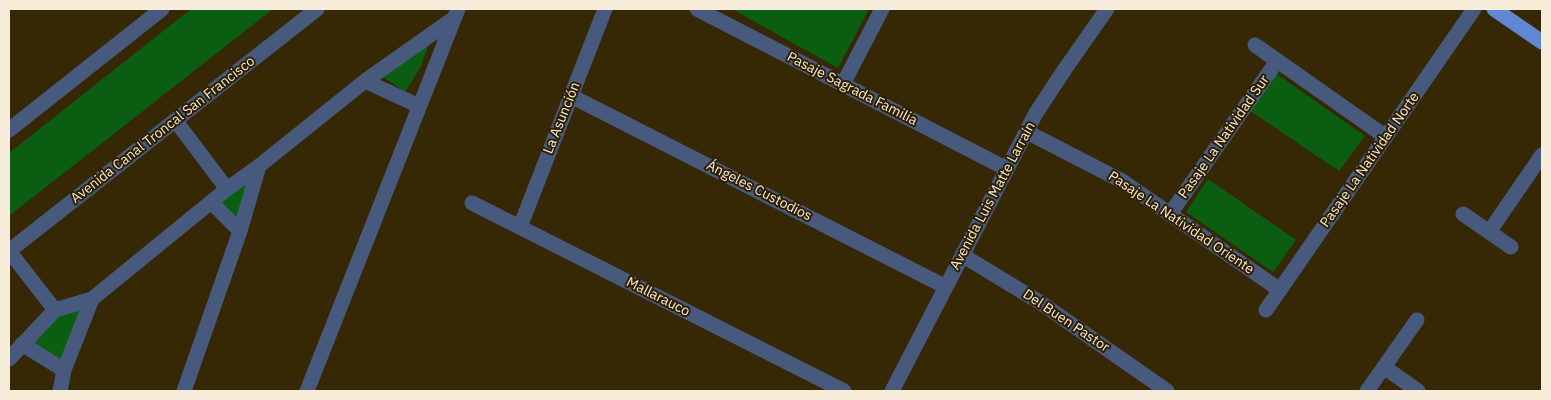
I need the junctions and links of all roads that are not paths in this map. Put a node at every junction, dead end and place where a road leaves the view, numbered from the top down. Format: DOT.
graph roads {
  1 [pos="162,9"];
  2 [pos="317,9"];
  3 [pos="605,9"];
  4 [pos="697,9"];
  5 [pos="882,9"];
  6 [pos="1107,9"];
  7 [pos="1474,9"];
  8 [pos="1494,9"];
  9 [pos="456,14"];
  10 [pos="1542,42"];
  11 [pos="1255,45"];
  12 [pos="1277,61"];
  13 [pos="365,81"];
  14 [pos="842,84"];
  15 [pos="571,96"];
  16 [pos="419,106"];
  17 [pos="175,120"];
  18 [pos="9,130"];
  19 [pos="1027,132"];
  20 [pos="1386,137"];
  21 [pos="1542,155"];
  22 [pos="259,166"];
  23 [pos="1007,168"];
  24 [pos="227,189"];
  25 [pos="211,202"];
  26 [pos="472,203"];
  27 [pos="1170,214"];
  28 [pos="1463,214"];
  29 [pos="520,227"];
  30 [pos="240,231"];
  31 [pos="1489,232"];
  32 [pos="1511,247"];
  33 [pos="9,251"];
  34 [pos="962,254"];
  35 [pos="946,287"];
  36 [pos="1280,290"];
  37 [pos="92,299"];
  38 [pos="54,310"];
  39 [pos="1266,310"];
  40 [pos="1417,320"];
  41 [pos="22,344"];
  42 [pos="9,359"];
  43 [pos="1384,367"];
  44 [pos="64,370"];
  45 [pos="899,389"];
  46 [pos="60,391"];
  47 [pos="184,391"];
  48 [pos="307,391"];
  49 [pos="844,391"];
  50 [pos="1167,391"];
  51 [pos="1367,391"];
  52 [pos="1418,391"];
  1 -- 18 [label="street"];
  2 -- 17 [label="street, Avenida Canal Troncal San Francisco"];
  3 -- 15 [label="street, La Asunción"];
  4 -- 14 [label="street, Pasaje Sagrada Familia"];
  5 -- 14 [label="street"];
  6 -- 19 [label="street, Avenida Luis Matte Larraín"];
  7 -- 20 [label="street, Pasaje La Natividad Norte"];
  8 -- 10 [label="main road"];
  9 -- 13 [label="street"];
  9 -- 16 [label="street"];
  11 -- 12 [label="street"];
  12 -- 20 [label="street"];
  12 -- 27 [label="street, Pasaje La Natividad Sur"];
  13 -- 16 [label="street"];
  13 -- 22 [label="street"];
  14 -- 23 [label="street, Pasaje Sagrada Familia"];
  15 -- 29 [label="street, La Asunción"];
  15 -- 35 [label="street, Ángeles Custodios"];
  16 -- 48 [label="street"];
  17 -- 24 [label="street"];
  17 -- 33 [label="street, Avenida Canal Troncal San Francisco"];
  19 -- 23 [label="street, Avenida Luis Matte Larraín"];
  19 -- 27 [label="street, Pasaje La Natividad Oriente"];
  20 -- 36 [label="street, Pasaje La Natividad Norte"];
  21 -- 31 [label="street"];
  22 -- 24 [label="street"];
  22 -- 30 [label="street"];
  23 -- 34 [label="street, Avenida Luis Matte Larraín"];
  24 -- 25 [label="street"];
  25 -- 30 [label="street"];
  25 -- 37 [label="street"];
  26 -- 29 [label="street, Mallarauco"];
  27 -- 36 [label="street, Pasaje La Natividad Oriente"];
  28 -- 31 [label="street"];
  29 -- 49 [label="street, Mallarauco"];
  30 -- 47 [label="street"];
  31 -- 32 [label="street"];
  33 -- 38 [label="street"];
  34 -- 35 [label="street, Avenida Luis Matte Larraín"];
  34 -- 50 [label="street, Del Buen Pastor"];
  35 -- 45 [label="street, Avenida Luis Matte Larraín"];
  36 -- 39 [label="street, Pasaje La Natividad Norte"];
  37 -- 38 [label="street"];
  37 -- 44 [label="street"];
  38 -- 41 [label="street"];
  40 -- 43 [label="street"];
  41 -- 42 [label="street"];
  41 -- 44 [label="street"];
  43 -- 51 [label="street"];
  43 -- 52 [label="street"];
  44 -- 46 [label="street"];
}
